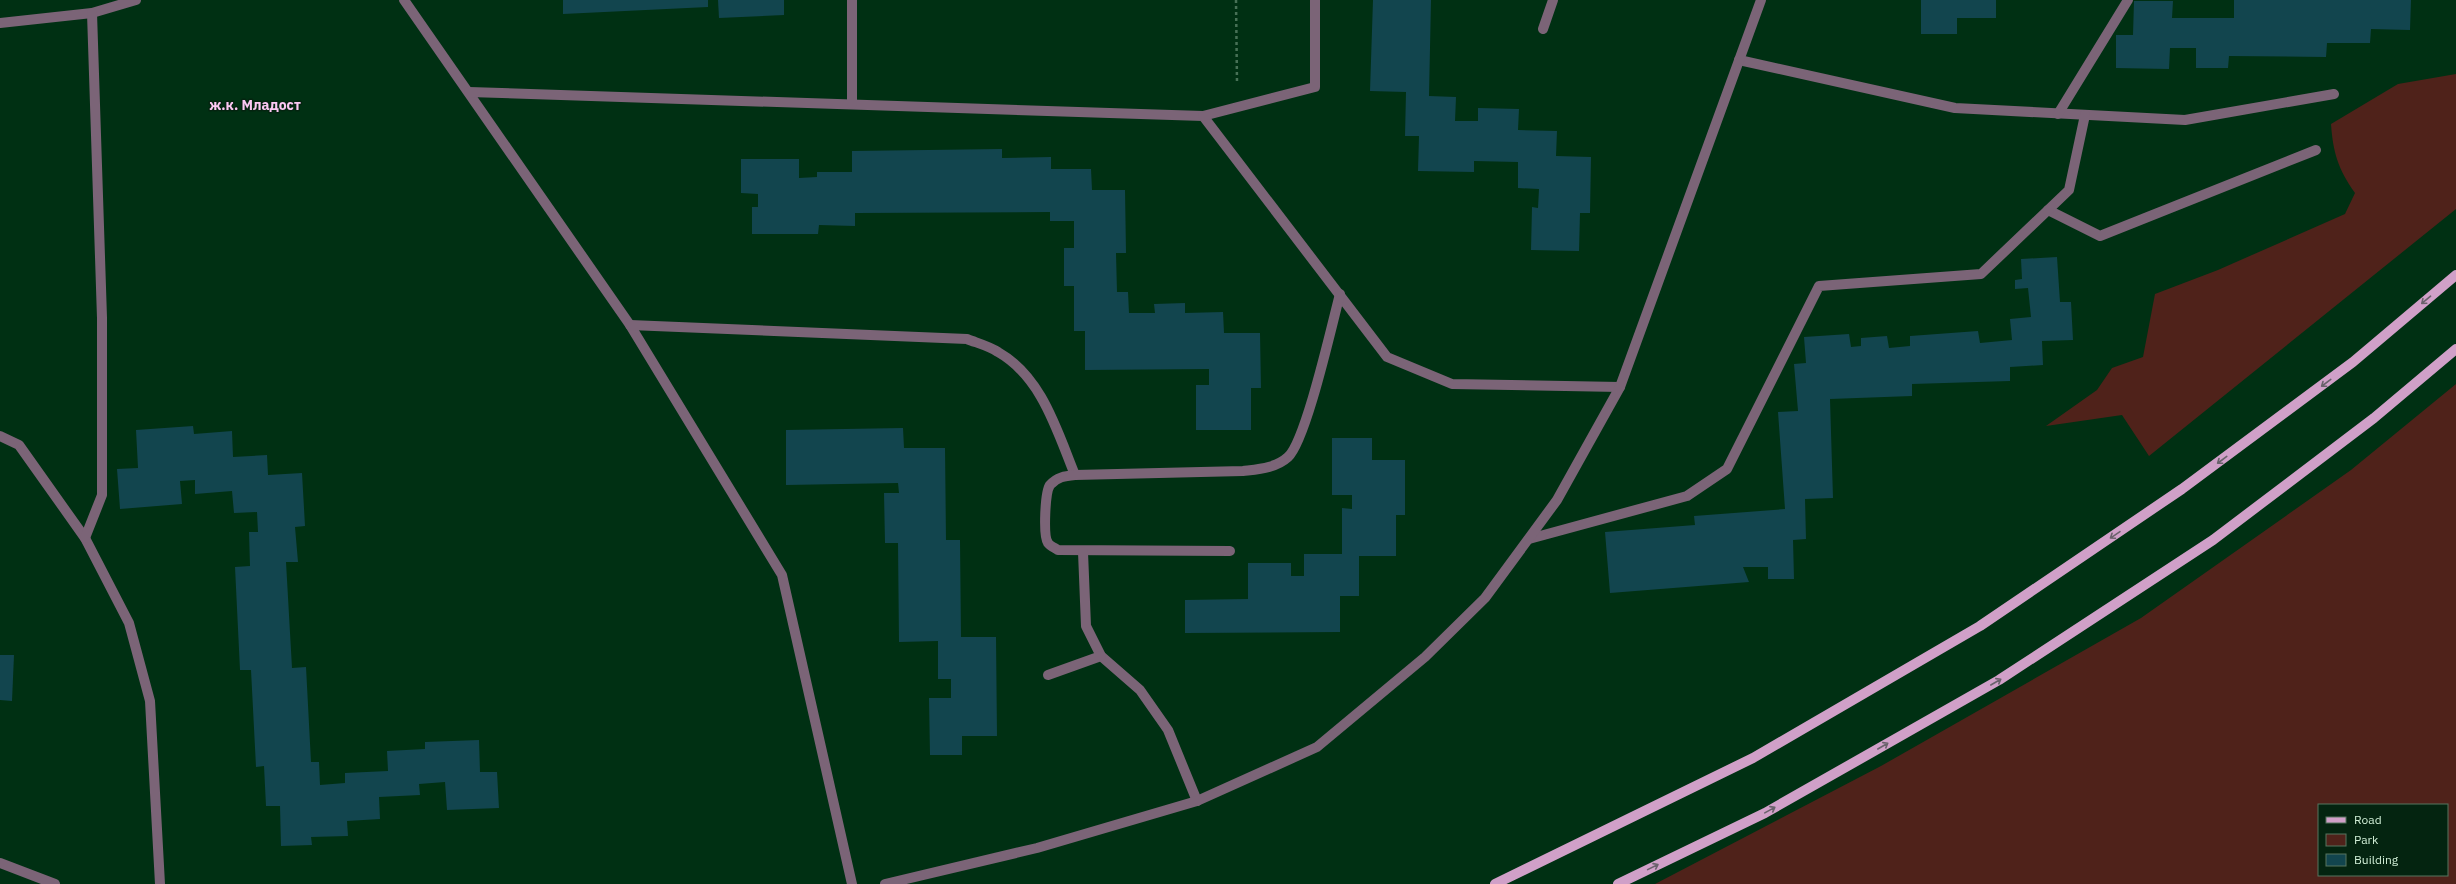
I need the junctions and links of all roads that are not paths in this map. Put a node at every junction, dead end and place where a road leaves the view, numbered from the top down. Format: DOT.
graph roads {
  1 [pos="136,0"];
  2 [pos="404,0"];
  3 [pos="852,0"];
  4 [pos="1315,0"];
  5 [pos="1553,0"];
  6 [pos="1761,0"];
  7 [pos="2128,0"];
  8 [pos="92,13"];
  9 [pos="0,23"];
  10 [pos="1543,29"];
  11 [pos="1739,60"];
  12 [pos="469,92"];
  13 [pos="2334,94"];
  14 [pos="852,104"];
  15 [pos="2058,114"];
  16 [pos="2085,115"];
  17 [pos="1203,116"];
  18 [pos="2316,150"];
  19 [pos="2048,210"];
  20 [pos="2456,275"];
  21 [pos="1340,294"];
  22 [pos="630,325"];
  23 [pos="2456,349"];
  24 [pos="1620,387"];
  25 [pos="0,436"];
  26 [pos="1075,475"];
  27 [pos="85,538"];
  28 [pos="1529,539"];
  29 [pos="1230,551"];
  30 [pos="1083,552"];
  31 [pos="1101,656"];
  32 [pos="1048,675"];
  33 [pos="1198,801"];
  34 [pos="0,863"];
  35 [pos="55,884"];
  36 [pos="160,884"];
  37 [pos="852,884"];
  38 [pos="885,884"];
  39 [pos="1495,884"];
  40 [pos="1618,884"];
  1 -- 8 [label="street"];
  2 -- 12 [label="street"];
  3 -- 14 [label="street"];
  4 -- 17 [label="street"];
  5 -- 10 [label="street"];
  6 -- 11 [label="street"];
  7 -- 15 [label="street"];
  8 -- 9 [label="street"];
  8 -- 27 [label="street"];
  11 -- 15 [label="street"];
  11 -- 24 [label="street"];
  12 -- 14 [label="street"];
  12 -- 22 [label="street"];
  13 -- 16 [label="street"];
  14 -- 17 [label="street"];
  15 -- 16 [label="street"];
  16 -- 19 [label="street"];
  17 -- 21 [label="street"];
  18 -- 19 [label="street"];
  19 -- 28 [label="street"];
  20 -- 39 [label="main road, one-way"];
  21 -- 24 [label="street"];
  21 -- 26 [label="street"];
  22 -- 26 [label="street"];
  22 -- 37 [label="street"];
  40 -- 23 [label="main road, one-way"];
  24 -- 28 [label="street"];
  25 -- 27 [label="street"];
  26 -- 30 [label="street"];
  27 -- 36 [label="street"];
  28 -- 33 [label="street"];
  29 -- 30 [label="street"];
  30 -- 31 [label="street"];
  31 -- 32 [label="street"];
  31 -- 33 [label="street"];
  33 -- 38 [label="street"];
  34 -- 35 [label="street"];
}
